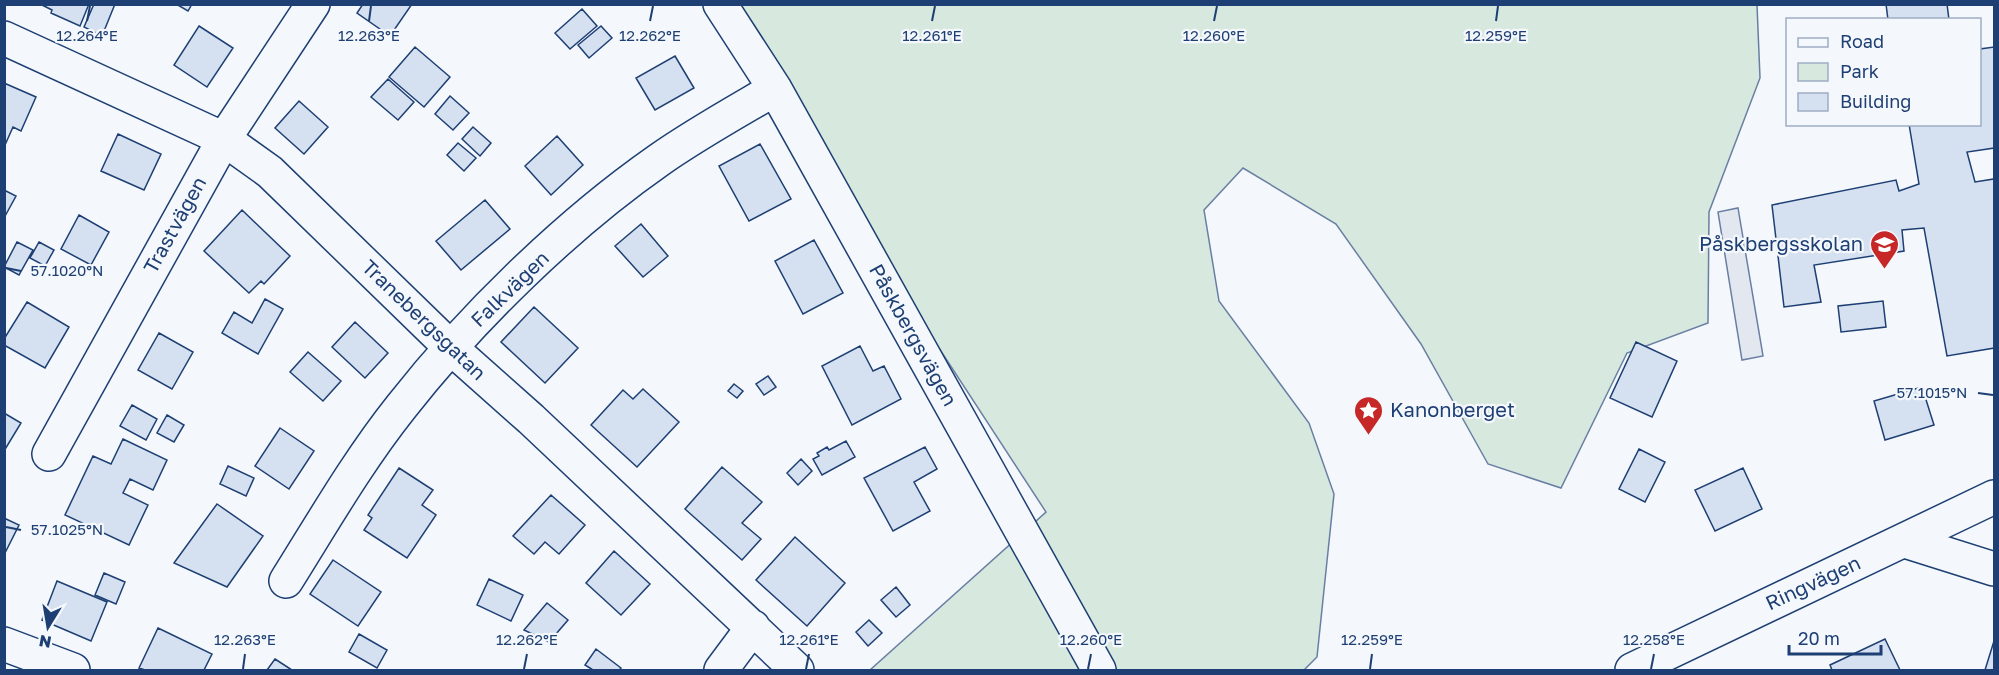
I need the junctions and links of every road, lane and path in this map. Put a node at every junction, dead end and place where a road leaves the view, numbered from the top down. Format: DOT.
graph roads {
  1 [pos="314,4"];
  2 [pos="720,4"];
  3 [pos="4,38"];
  4 [pos="775,89"];
  5 [pos="224,139"];
  6 [pos="450,347"];
  7 [pos="49,454"];
  8 [pos="1995,497"];
  9 [pos="1905,541"];
  10 [pos="1995,569"];
  11 [pos="286,581"];
  12 [pos="753,627"];
  13 [pos="4,644"];
  14 [pos="73,670"];
  15 [pos="721,670"];
  16 [pos="797,670"];
  17 [pos="1099,670"];
  18 [pos="1632,670"];
  1 -- 5 [label="street, Trastvägen"];
  2 -- 4 [label="street, Påskbergsvägen"];
  3 -- 5 [label="street, Tranebergsgatan"];
  4 -- 6 [label="street, Falkvägen"];
  4 -- 17 [label="street, Påskbergsvägen"];
  5 -- 6 [label="street, Tranebergsgatan"];
  5 -- 7 [label="street, Trastvägen"];
  6 -- 11 [label="street, Falkvägen"];
  6 -- 12 [label="street, Tranebergsgatan"];
  8 -- 9 [label="street, Ringvägen"];
  9 -- 10 [label="street"];
  9 -- 18 [label="street, Ringvägen"];
  12 -- 15 [label="street"];
  12 -- 16 [label="street, Tranebergsgatan"];
  13 -- 14 [label="street"];
}
